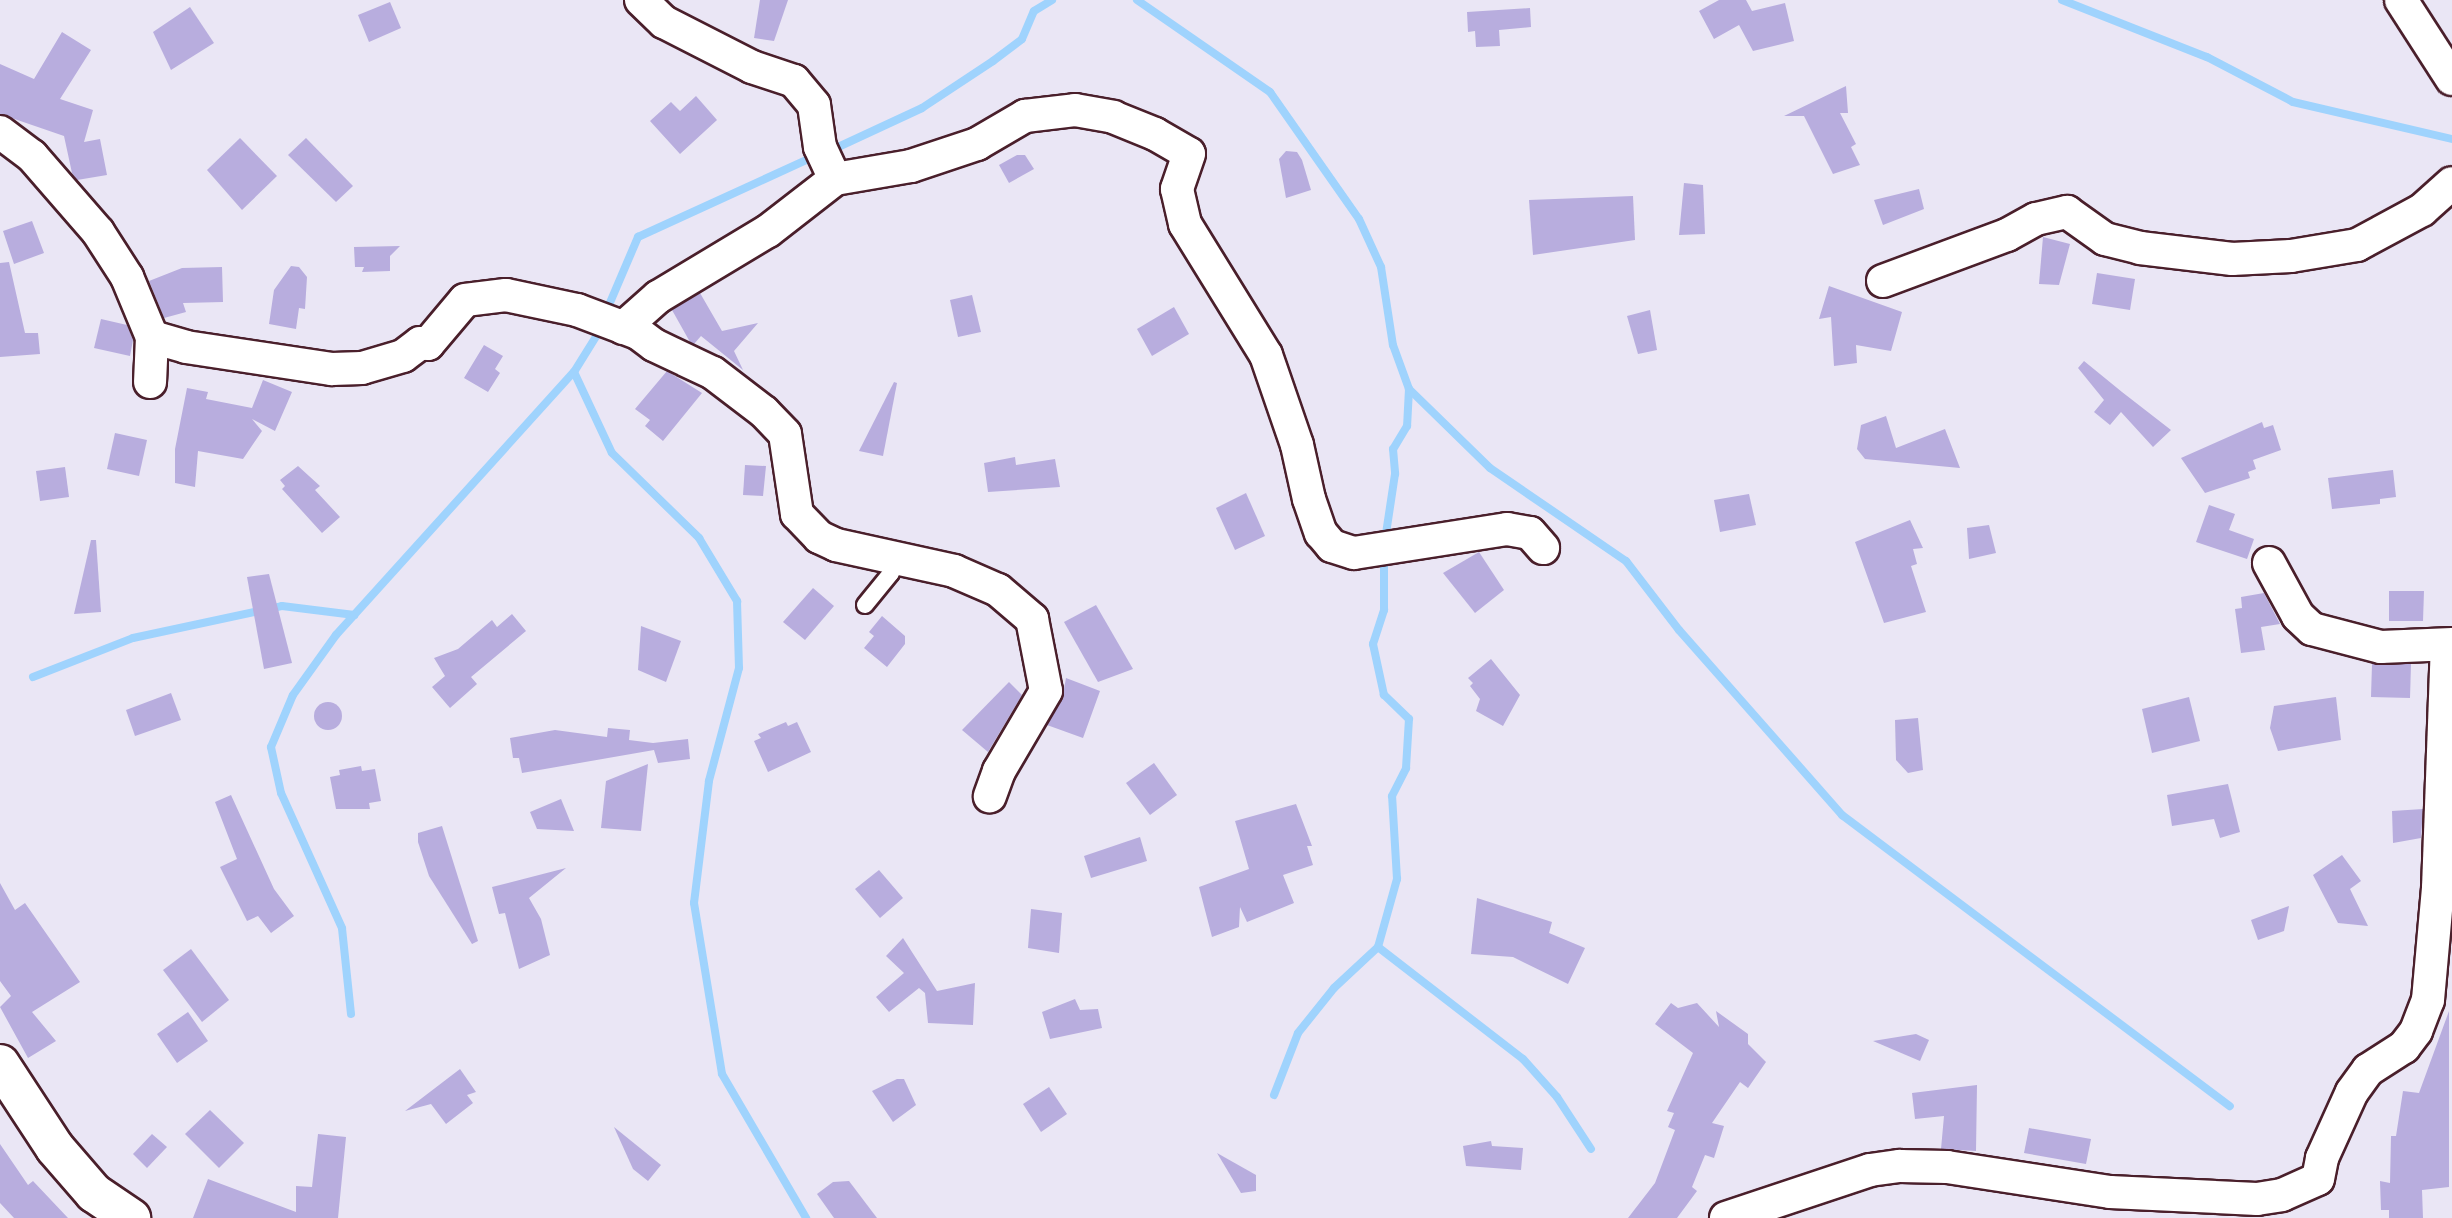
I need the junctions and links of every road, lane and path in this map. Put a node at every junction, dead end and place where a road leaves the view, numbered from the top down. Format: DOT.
graph roads {
  1 [pos="641,0"];
  2 [pos="2401,0"];
  3 [pos="2452,79"];
  4 [pos="0,132"];
  5 [pos="835,179"];
  6 [pos="2452,183"];
  7 [pos="1882,281"];
  8 [pos="623,328"];
  9 [pos="152,337"];
  10 [pos="150,382"];
  11 [pos="1543,548"];
  12 [pos="893,557"];
  13 [pos="2269,563"];
  14 [pos="864,605"];
  15 [pos="2449,644"];
  16 [pos="990,796"];
  17 [pos="0,1064"];
  18 [pos="131,1218"];
  19 [pos="1726,1218"];
  1 -- 5 [label="street"];
  2 -- 3 [label="street"];
  4 -- 9 [label="street"];
  5 -- 8 [label="street"];
  5 -- 11 [label="street"];
  6 -- 7 [label="street"];
  8 -- 9 [label="street"];
  8 -- 12 [label="street"];
  9 -- 10 [label="street"];
  12 -- 14 [label="lane"];
  12 -- 16 [label="street"];
  13 -- 15 [label="street"];
  15 -- 19 [label="street"];
  17 -- 18 [label="street"];
}
